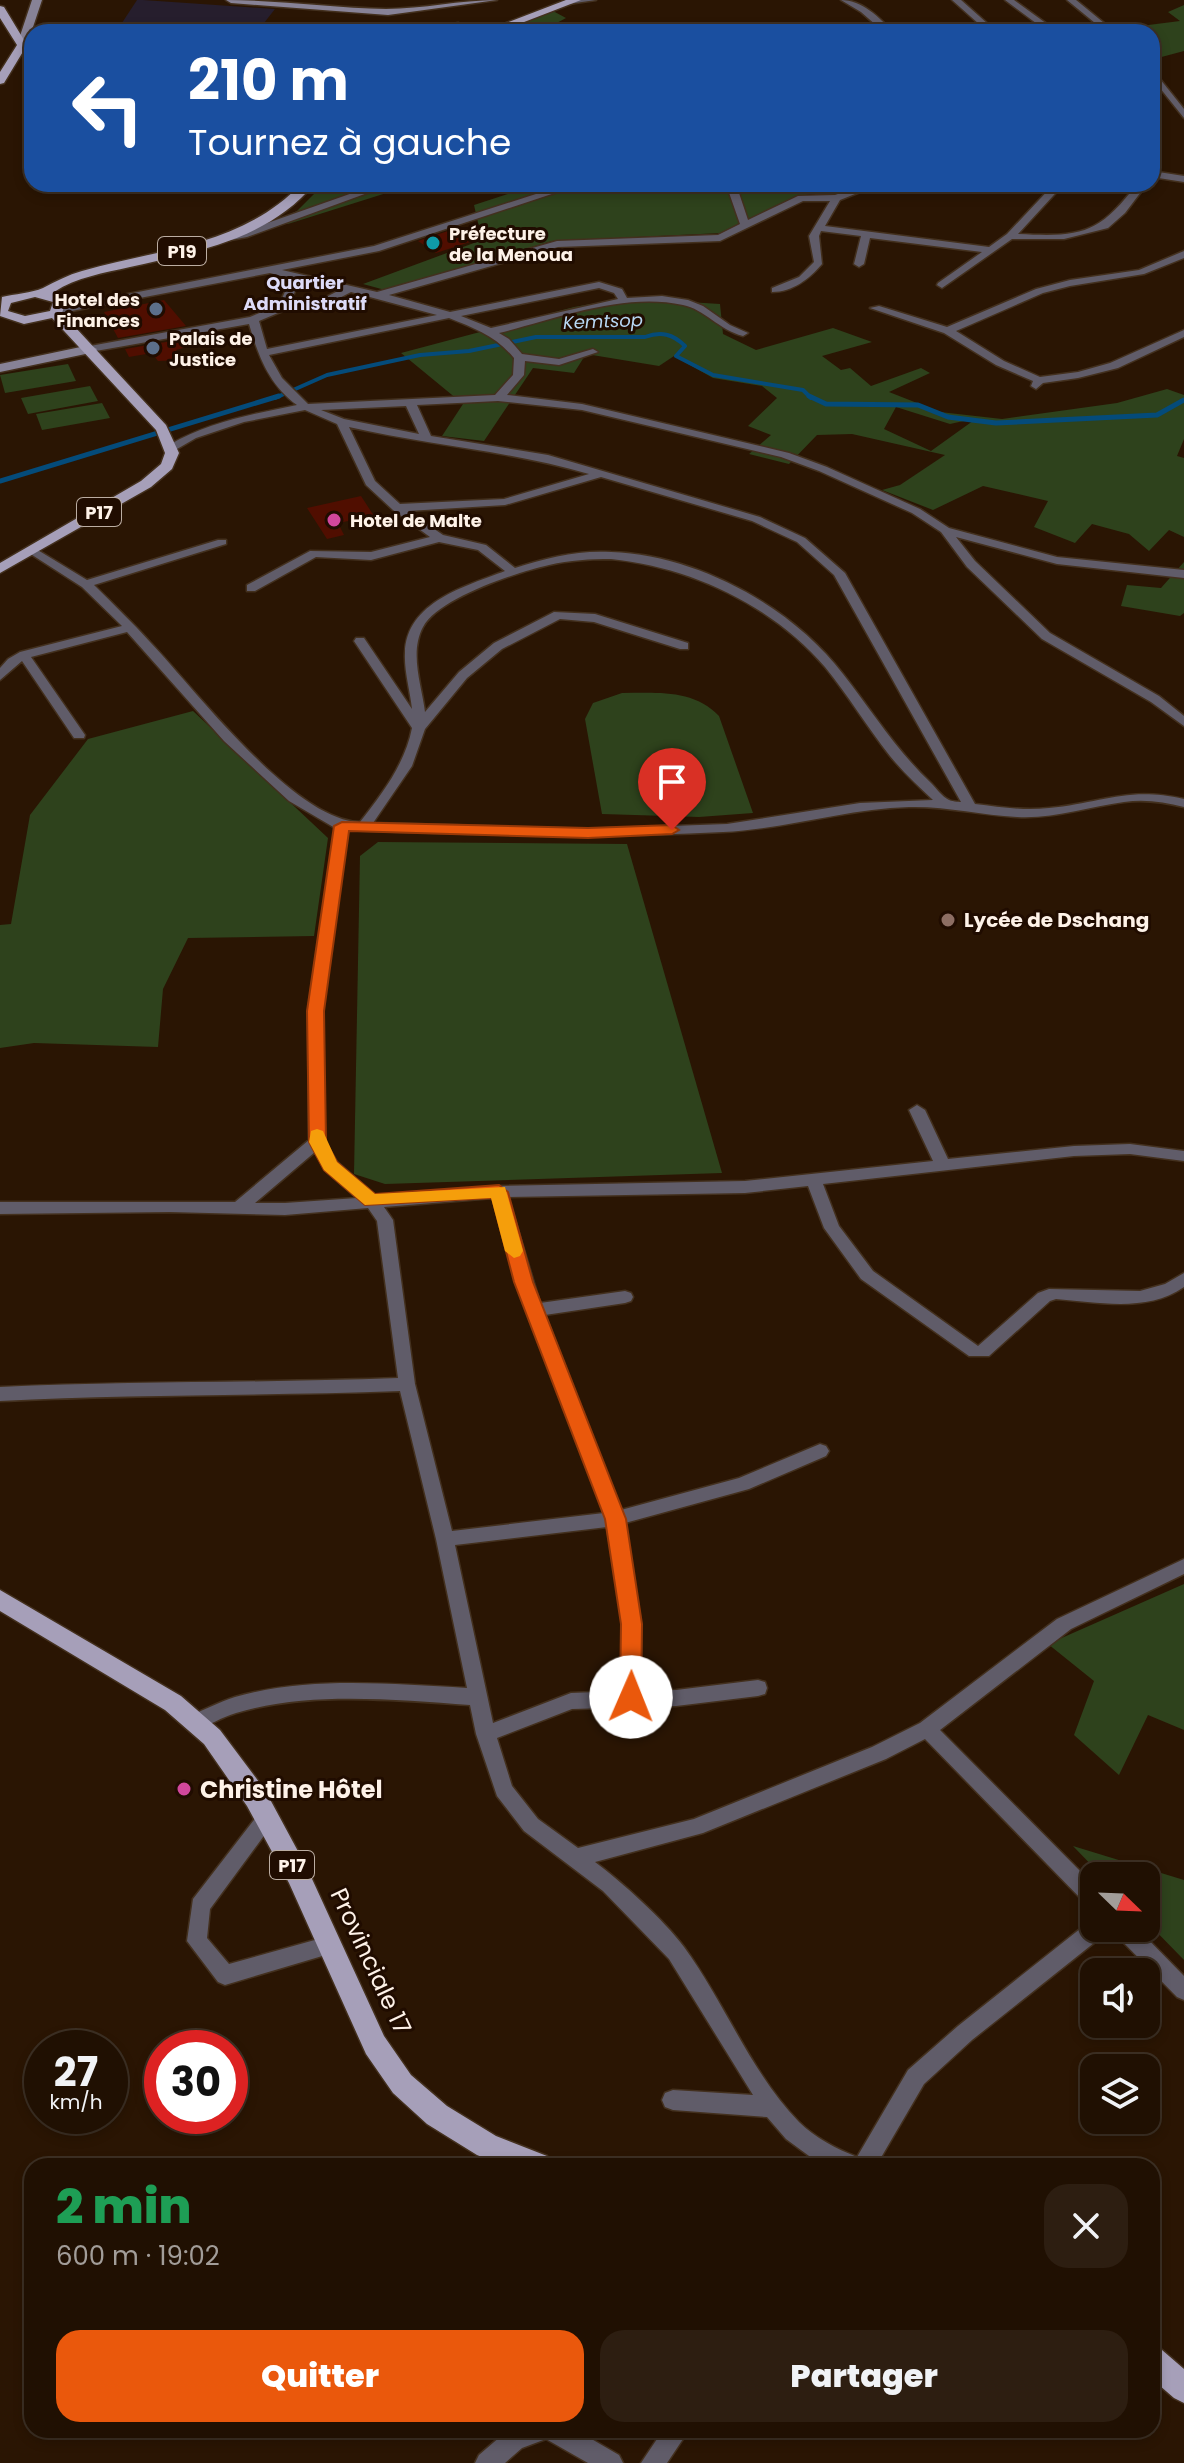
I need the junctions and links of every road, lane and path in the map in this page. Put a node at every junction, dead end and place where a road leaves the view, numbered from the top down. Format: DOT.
graph roads {
  1 [pos="37,0"];
  2 [pos="231,0"];
  3 [pos="313,0"];
  4 [pos="492,0"];
  5 [pos="592,0"];
  6 [pos="845,0"];
  7 [pos="956,0"];
  8 [pos="1009,0"];
  9 [pos="1071,0"];
  10 [pos="572,1"];
  11 [pos="457,3"];
  12 [pos="0,9"];
  13 [pos="341,10"];
  14 [pos="29,24"];
  15 [pos="510,24"];
  16 [pos="880,24"];
  17 [pos="984,24"];
  18 [pos="1043,24"];
  19 [pos="1101,24"];
  20 [pos="24,39"];
  21 [pos="22,45"];
  22 [pos="0,81"];
  23 [pos="1160,83"];
  24 [pos="1184,115"];
  25 [pos="1160,175"];
  26 [pos="1184,179"];
  27 [pos="301,192"];
  28 [pos="360,192"];
  29 [pos="552,192"];
  30 [pos="734,192"];
  31 [pos="853,192"];
  32 [pos="1051,192"];
  33 [pos="1136,192"];
  34 [pos="836,198"];
  35 [pos="745,225"];
  36 [pos="817,228"];
  37 [pos="866,235"];
  38 [pos="1010,236"];
  39 [pos="215,240"];
  40 [pos="990,250"];
  41 [pos="1184,254"];
  42 [pos="859,264"];
  43 [pos="270,268"];
  44 [pos="303,280"];
  45 [pos="942,285"];
  46 [pos="348,290"];
  47 [pos="776,290"];
  48 [pos="43,293"];
  49 [pos="379,295"];
  50 [pos="4,300"];
  51 [pos="624,301"];
  52 [pos="283,307"];
  53 [pos="56,308"];
  54 [pos="875,308"];
  55 [pos="452,316"];
  56 [pos="0,319"];
  57 [pos="15,319"];
  58 [pos="253,320"];
  59 [pos="493,331"];
  60 [pos="948,331"];
  61 [pos="743,333"];
  62 [pos="1184,333"];
  63 [pos="90,349"];
  64 [pos="593,352"];
  65 [pos="262,353"];
  66 [pos="520,357"];
  67 [pos="0,368"];
  68 [pos="498,398"];
  69 [pos="410,402"];
  70 [pos="306,407"];
  71 [pos="341,422"];
  72 [pos="167,437"];
  73 [pos="426,438"];
  74 [pos="600,474"];
  75 [pos="397,508"];
  76 [pos="945,530"];
  77 [pos="439,538"];
  78 [pos="222,542"];
  79 [pos="32,551"];
  80 [pos="0,569"];
  81 [pos="513,572"];
  82 [pos="1184,574"];
  83 [pos="86,584"];
  84 [pos="251,588"];
  85 [pos="130,628"];
  86 [pos="360,641"];
  87 [pos="684,646"];
  88 [pos="24,655"];
  89 [pos="0,676"];
  90 [pos="1184,722"];
  91 [pos="419,728"];
  92 [pos="79,735"];
  93 [pos="1184,803"];
  94 [pos="945,804"];
  95 [pos="971,808"];
  96 [pos="342,826"];
  97 [pos="363,827"];
  98 [pos="917,1110"];
  99 [pos="317,1142"];
  100 [pos="1184,1156"];
  101 [pos="942,1164"];
  102 [pos="813,1179"];
  103 [pos="499,1192"];
  104 [pos="371,1201"];
  105 [pos="239,1207"];
  106 [pos="0,1208"];
  107 [pos="1184,1279"];
  108 [pos="625,1297"];
  109 [pos="534,1310"];
  110 [pos="407,1384"];
  111 [pos="0,1394"];
  112 [pos="820,1451"];
  113 [pos="615,1519"];
  114 [pos="445,1539"];
  115 [pos="1184,1566"];
  116 [pos="0,1599"];
  117 [pos="758,1688"];
  118 [pos="480,1697"];
  119 [pos="631,1697"];
  120 [pos="196,1722"];
  121 [pos="927,1729"];
  122 [pos="486,1734"];
  123 [pos="267,1818"];
  124 [pos="575,1858"];
  125 [pos="1080,1885"];
  126 [pos="1080,1942"];
  127 [pos="1137,1942"];
  128 [pos="329,1945"];
  129 [pos="1184,1990"];
  130 [pos="673,2100"];
  131 [pos="772,2107"];
  132 [pos="517,2158"];
  133 [pos="833,2158"];
  134 [pos="869,2158"];
  135 [pos="1160,2367"];
  136 [pos="1184,2388"];
  137 [pos="518,2438"];
  138 [pos="567,2438"];
  139 [pos="671,2438"];
  140 [pos="487,2463"];
  141 [pos="611,2463"];
  142 [pos="653,2463"];
  1 -- 14 [label="street"];
  2 -- 13 [label="street"];
  3 -- 13 [label="street"];
  4 -- 11 [label="street"];
  5 -- 10 [label="street"];
  6 -- 16 [label="street"];
  7 -- 17 [label="street"];
  8 -- 18 [label="street"];
  9 -- 19 [label="street"];
  10 -- 15 [label="main road"];
  11 -- 13 [label="street"];
  12 -- 21 [label="main road"];
  20 -- 21 [label="street"];
  21 -- 22 [label="main road"];
  23 -- 24 [label="street"];
  25 -- 26 [label="street"];
  27 -- 39 [label="main road, P19"];
  28 -- 39 [label="street"];
  29 -- 43 [label="street"];
  30 -- 35 [label="street"];
  31 -- 34 [label="street"];
  32 -- 38 [label="street"];
  33 -- 38 [label="street"];
  34 -- 35 [label="street"];
  34 -- 36 [label="street"];
  35 -- 49 [label="street"];
  36 -- 37 [label="street"];
  36 -- 47 [label="street"];
  37 -- 40 [label="street"];
  37 -- 42 [label="street"];
  38 -- 40 [label="street"];
  39 -- 48 [label="main road, P19"];
  40 -- 45 [label="street"];
  41 -- 60 [label="street"];
  43 -- 44 [label="street"];
  43 -- 53 [label="street"];
  44 -- 46 [label="street"];
  44 -- 52 [label="street"];
  46 -- 49 [label="street"];
  46 -- 52 [label="street"];
  48 -- 50 [label="main road"];
  48 -- 53 [label="main road"];
  49 -- 55 [label="street"];
  50 -- 57 [label="main road"];
  51 -- 55 [label="street"];
  51 -- 59 [label="street"];
  51 -- 61 [label="street"];
  52 -- 58 [label="street"];
  53 -- 57 [label="main road"];
  53 -- 63 [label="main road"];
  54 -- 60 [label="street"];
  55 -- 59 [label="street"];
  55 -- 65 [label="street"];
  56 -- 57 [label="street"];
  58 -- 63 [label="street"];
  58 -- 65 [label="street"];
  59 -- 66 [label="street"];
  60 -- 62 [label="street"];
  63 -- 67 [label="street"];
  63 -- 72 [label="main road"];
  64 -- 66 [label="street"];
  65 -- 70 [label="street"];
  66 -- 68 [label="street"];
  68 -- 69 [label="street"];
  68 -- 76 [label="street"];
  69 -- 70 [label="street"];
  69 -- 73 [label="street"];
  70 -- 71 [label="street"];
  70 -- 72 [label="street"];
  71 -- 73 [label="street"];
  71 -- 75 [label="street"];
  72 -- 79 [label="main road, P17"];
  73 -- 74 [label="street"];
  74 -- 75 [label="street"];
  74 -- 95 [label="street"];
  75 -- 77 [label="street"];
  76 -- 82 [label="street"];
  76 -- 90 [label="street"];
  77 -- 81 [label="street"];
  77 -- 84 [label="street"];
  78 -- 83 [label="street"];
  79 -- 80 [label="main road, P17"];
  79 -- 83 [label="street"];
  81 -- 91 [label="street"];
  81 -- 94 [label="street"];
  83 -- 85 [label="street"];
  85 -- 88 [label="street"];
  85 -- 96 [label="street"];
  86 -- 91 [label="street"];
  87 -- 91 [label="street"];
  88 -- 89 [label="street"];
  88 -- 92 [label="street"];
  91 -- 97 [label="street"];
  93 -- 95 [label="street"];
  94 -- 95 [label="street"];
  94 -- 97 [label="street"];
  96 -- 97 [label="street"];
  96 -- 99 [label="street"];
  98 -- 101 [label="street"];
  99 -- 104 [label="street"];
  99 -- 105 [label="street"];
  100 -- 101 [label="street"];
  101 -- 102 [label="street"];
  102 -- 103 [label="street"];
  102 -- 107 [label="street"];
  103 -- 104 [label="street"];
  103 -- 109 [label="street"];
  104 -- 105 [label="street"];
  104 -- 110 [label="street"];
  105 -- 106 [label="street"];
  108 -- 109 [label="street"];
  109 -- 113 [label="street"];
  110 -- 111 [label="street"];
  110 -- 114 [label="street"];
  112 -- 113 [label="street"];
  113 -- 114 [label="street"];
  113 -- 119 [label="street"];
  114 -- 118 [label="street"];
  115 -- 121 [label="street"];
  116 -- 120 [label="main road, Provinciale 17 / P17"];
  117 -- 119 [label="street"];
  118 -- 120 [label="street"];
  118 -- 122 [label="street"];
  119 -- 122 [label="street"];
  120 -- 123 [label="main road, Provinciale 17 / P17"];
  121 -- 124 [label="street"];
  121 -- 125 [label="street"];
  122 -- 124 [label="street"];
  123 -- 128 [label="main road, Provinciale 17 / P17"];
  123 -- 128 [label="street"];
  124 -- 131 [label="street"];
  126 -- 134 [label="street"];
  127 -- 129 [label="street"];
  128 -- 132 [label="main road, Provinciale 17 / P17"];
  130 -- 131 [label="street"];
  131 -- 133 [label="street"];
  135 -- 136 [label="main road"];
  137 -- 140 [label="street"];
  138 -- 141 [label="street"];
  139 -- 142 [label="street"];
}
